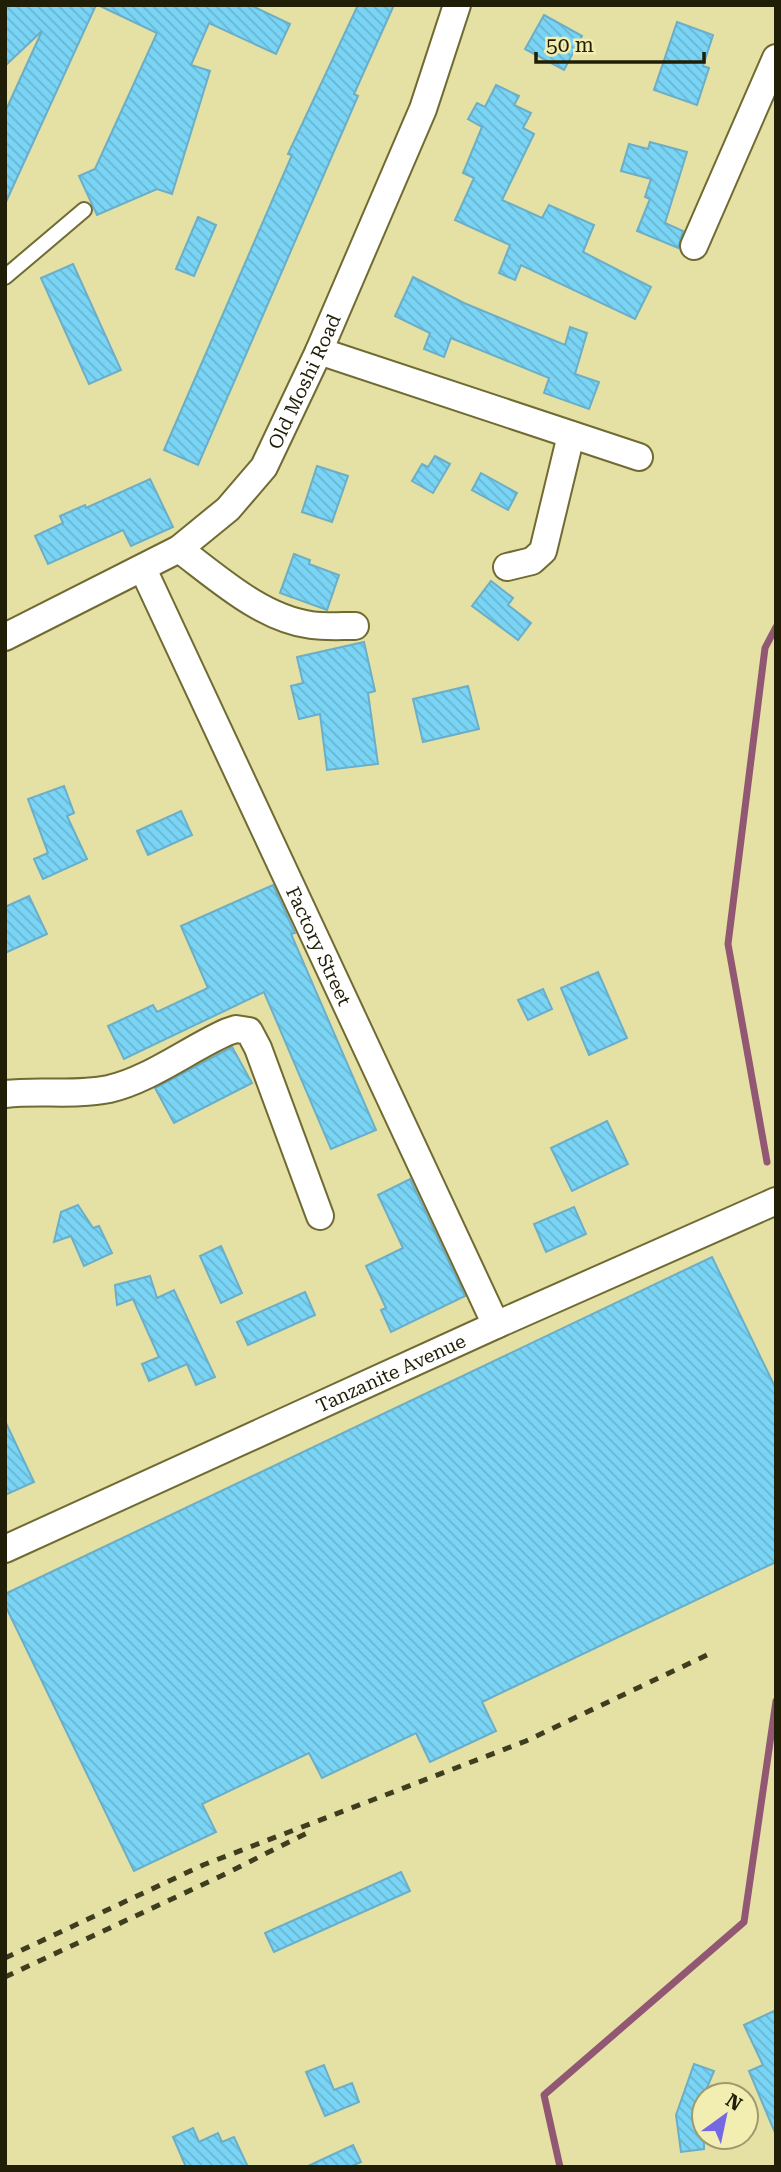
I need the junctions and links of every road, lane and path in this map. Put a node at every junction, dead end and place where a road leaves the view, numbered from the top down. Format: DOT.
graph roads {
  1 [pos="457,5"];
  2 [pos="776,58"];
  3 [pos="84,211"];
  4 [pos="694,246"];
  5 [pos="5,277"];
  6 [pos="319,351"];
  7 [pos="571,435"];
  8 [pos="639,457"];
  9 [pos="178,549"];
  10 [pos="507,567"];
  11 [pos="143,569"];
  12 [pos="355,626"];
  13 [pos="5,637"];
  14 [pos="5,1094"];
  15 [pos="776,1201"];
  16 [pos="320,1216"];
  17 [pos="496,1325"];
  18 [pos="5,1549"];
  1 -- 6 [label="street, Old Moshi Road"];
  2 -- 4 [label="street"];
  3 -- 5 [label="lane"];
  6 -- 7 [label="street"];
  6 -- 9 [label="street, Old Moshi Road"];
  7 -- 8 [label="street"];
  7 -- 10 [label="street"];
  9 -- 11 [label="street, Old Moshi Road"];
  9 -- 12 [label="street"];
  11 -- 13 [label="street, Old Moshi Road"];
  11 -- 17 [label="street, Factory Street"];
  14 -- 16 [label="street"];
  15 -- 17 [label="street, Tanzanite Avenue"];
  17 -- 18 [label="street, Tanzanite Avenue"];
}
